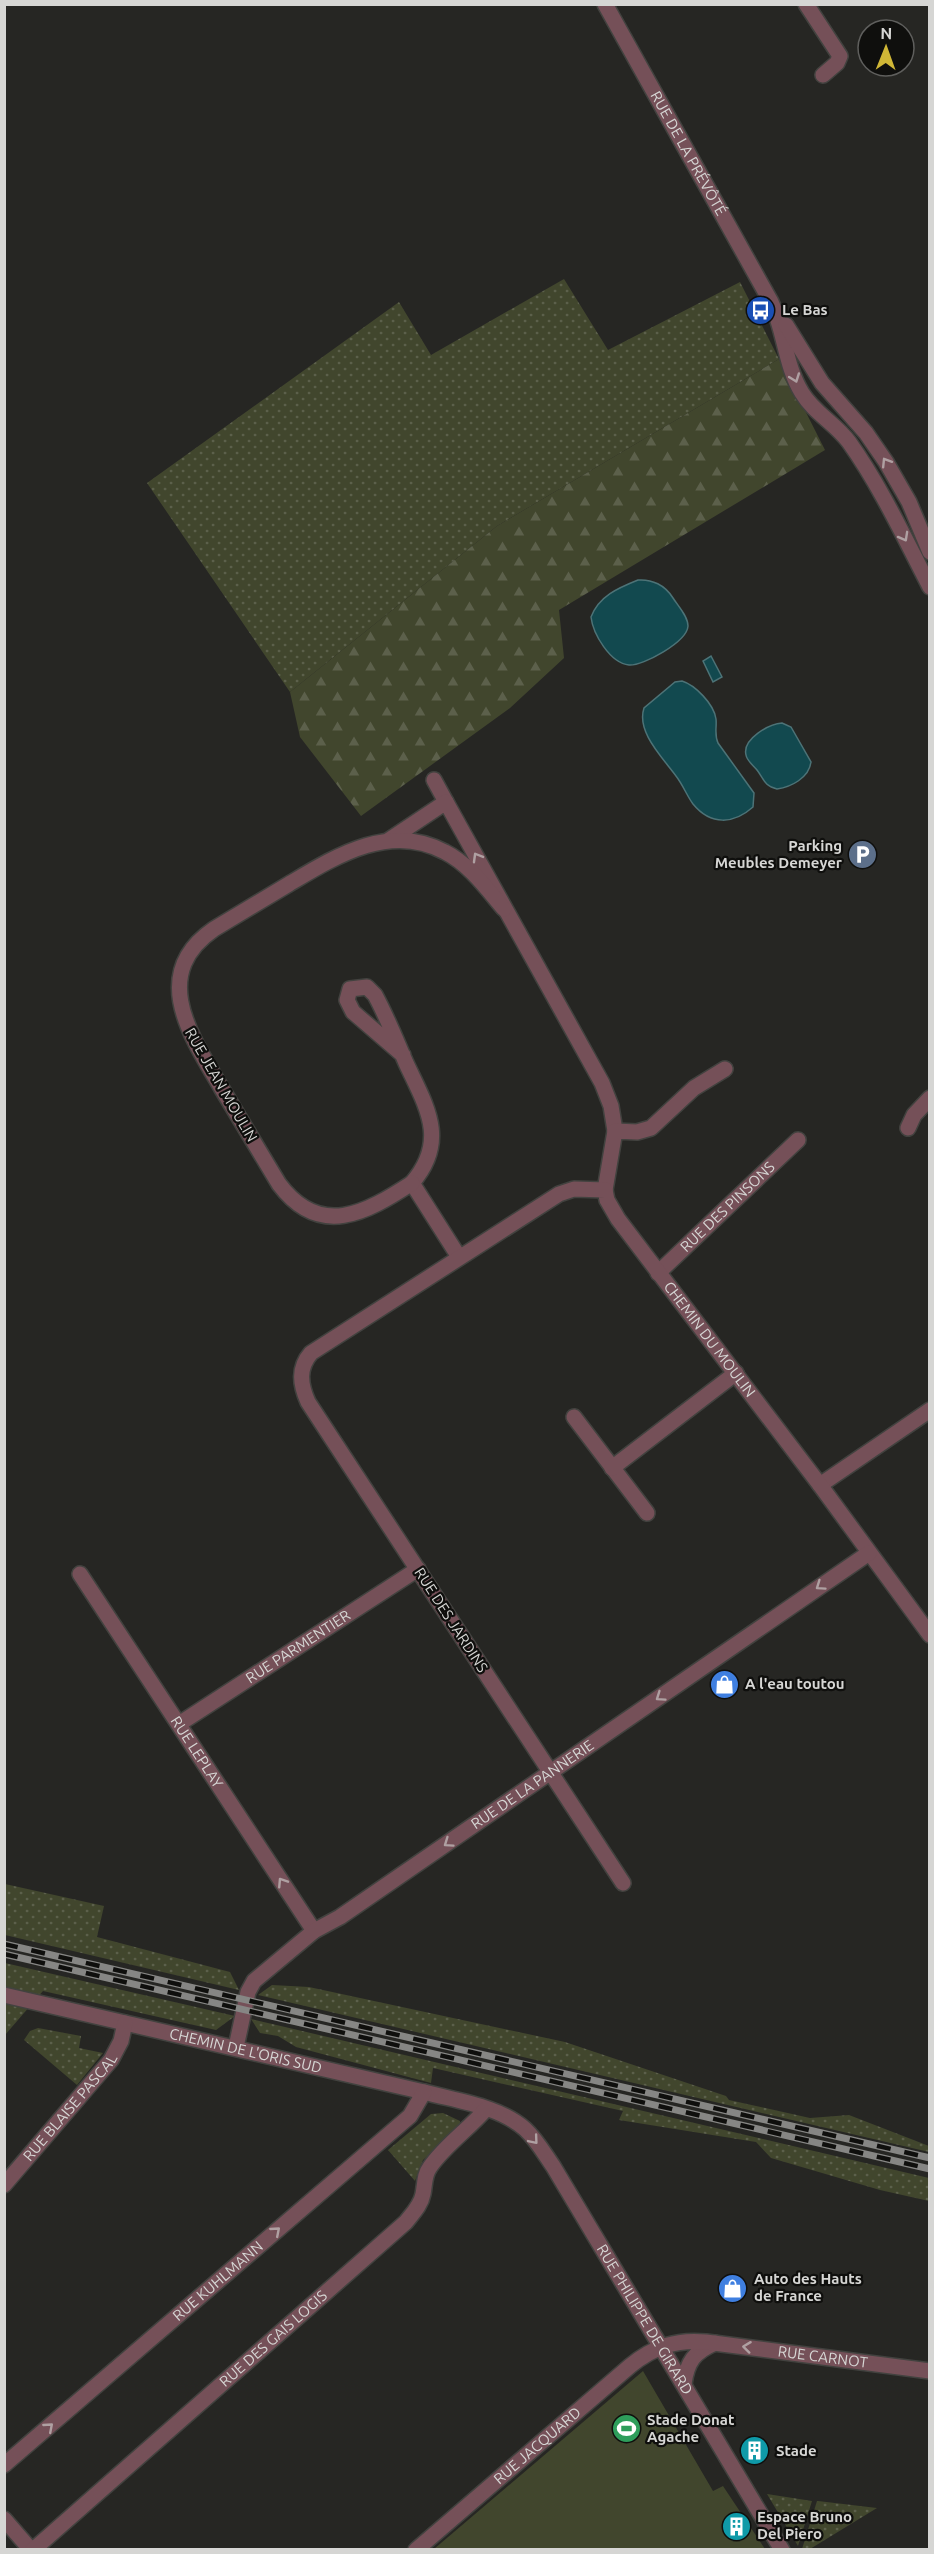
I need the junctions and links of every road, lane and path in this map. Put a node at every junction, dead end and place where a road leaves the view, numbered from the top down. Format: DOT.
graph roads {
  1 [pos="605,4"];
  2 [pos="806,4"];
  3 [pos="823,75"];
  4 [pos="771,302"];
  5 [pos="930,552"];
  6 [pos="930,587"];
  7 [pos="434,780"];
  8 [pos="446,802"];
  9 [pos="389,840"];
  10 [pos="504,909"];
  11 [pos="403,1055"];
  12 [pos="725,1069"];
  13 [pos="930,1098"];
  14 [pos="908,1128"];
  15 [pos="615,1131"];
  16 [pos="798,1140"];
  17 [pos="412,1183"];
  18 [pos="605,1190"];
  19 [pos="459,1257"];
  20 [pos="658,1273"];
  21 [pos="736,1373"];
  22 [pos="930,1410"];
  23 [pos="574,1417"];
  24 [pos="612,1468"];
  25 [pos="820,1485"];
  26 [pos="647,1513"];
  27 [pos="869,1553"];
  28 [pos="418,1569"];
  29 [pos="80,1574"];
  30 [pos="930,1635"];
  31 [pos="179,1724"];
  32 [pos="550,1773"];
  33 [pos="624,1883"];
  34 [pos="314,1931"];
  35 [pos="4,1995"];
  36 [pos="125,2023"];
  37 [pos="236,2047"];
  38 [pos="424,2092"];
  39 [pos="486,2109"];
  40 [pos="4,2185"];
  41 [pos="715,2343"];
  42 [pos="662,2347"];
  43 [pos="930,2371"];
  44 [pos="684,2384"];
  45 [pos="4,2465"];
  46 [pos="4,2519"];
  47 [pos="32,2550"];
  48 [pos="416,2550"];
  49 [pos="782,2550"];
  1 -- 4 [label="street, RUE DE LA PRÉVÔTÉ"];
  2 -- 3 [label="street"];
  5 -- 4 [label="street, RUE DE LA PRÉVÔTÉ, one-way"];
  4 -- 6 [label="street, RUE DE LA PRÉVÔTÉ, one-way"];
  7 -- 8 [label="street, RUE JEAN MOULIN"];
  8 -- 9 [label="street, RUE JEAN MOULIN"];
  10 -- 8 [label="street, RUE JEAN MOULIN, one-way"];
  9 -- 10 [label="street, RUE JEAN MOULIN"];
  9 -- 17 [label="street, RUE JEAN MOULIN"];
  10 -- 15 [label="street, RUE JEAN MOULIN"];
  11 -- 17 [label="street, RUE JEAN MOULIN"];
  12 -- 15 [label="street"];
  13 -- 14 [label="street"];
  15 -- 18 [label="street"];
  16 -- 20 [label="street, RUE DES PINSONS"];
  17 -- 19 [label="street"];
  18 -- 19 [label="street"];
  18 -- 20 [label="street, CHEMIN DU MOULIN"];
  19 -- 28 [label="street, RUE DES JARDINS"];
  20 -- 21 [label="street, CHEMIN DU MOULIN"];
  21 -- 24 [label="street"];
  21 -- 25 [label="street, CHEMIN DU MOULIN"];
  22 -- 25 [label="street"];
  23 -- 24 [label="street"];
  24 -- 26 [label="street"];
  25 -- 27 [label="street, CHEMIN DU MOULIN"];
  27 -- 30 [label="street, CHEMIN DU MOULIN"];
  27 -- 32 [label="street, RUE DE LA PANNERIE, one-way"];
  28 -- 31 [label="street, RUE PARMENTIER"];
  28 -- 32 [label="street, RUE DES JARDINS"];
  29 -- 31 [label="street, RUE LEPLAY"];
  34 -- 31 [label="street, RUE LEPLAY, one-way"];
  32 -- 33 [label="street, RUE DES JARDINS"];
  32 -- 34 [label="street, RUE DE LA PANNERIE, one-way"];
  34 -- 37 [label="street, RUE DE LA PANNERIE"];
  35 -- 36 [label="street, CHEMIN DE L'ORIS SUD"];
  36 -- 37 [label="street, CHEMIN DE L'ORIS SUD"];
  36 -- 40 [label="street, RUE BLAISE PASCAL"];
  37 -- 38 [label="street, CHEMIN DE L'ORIS SUD"];
  38 -- 39 [label="street, CHEMIN DE L'ORIS SUD"];
  45 -- 38 [label="street, RUE KUHLMANN, one-way"];
  39 -- 42 [label="street, RUE PHILIPPE DE GIRARD, one-way"];
  39 -- 47 [label="street, RUE DES GAIS LOGIS"];
  41 -- 42 [label="street, RUE CARNOT"];
  43 -- 41 [label="street, RUE CARNOT, one-way"];
  41 -- 44 [label="street"];
  42 -- 44 [label="street, RUE PHILIPPE DE GIRARD"];
  42 -- 48 [label="street, RUE JACQUARD"];
  44 -- 49 [label="street, RUE PHILIPPE DE GIRARD"];
  46 -- 47 [label="street"];
}
